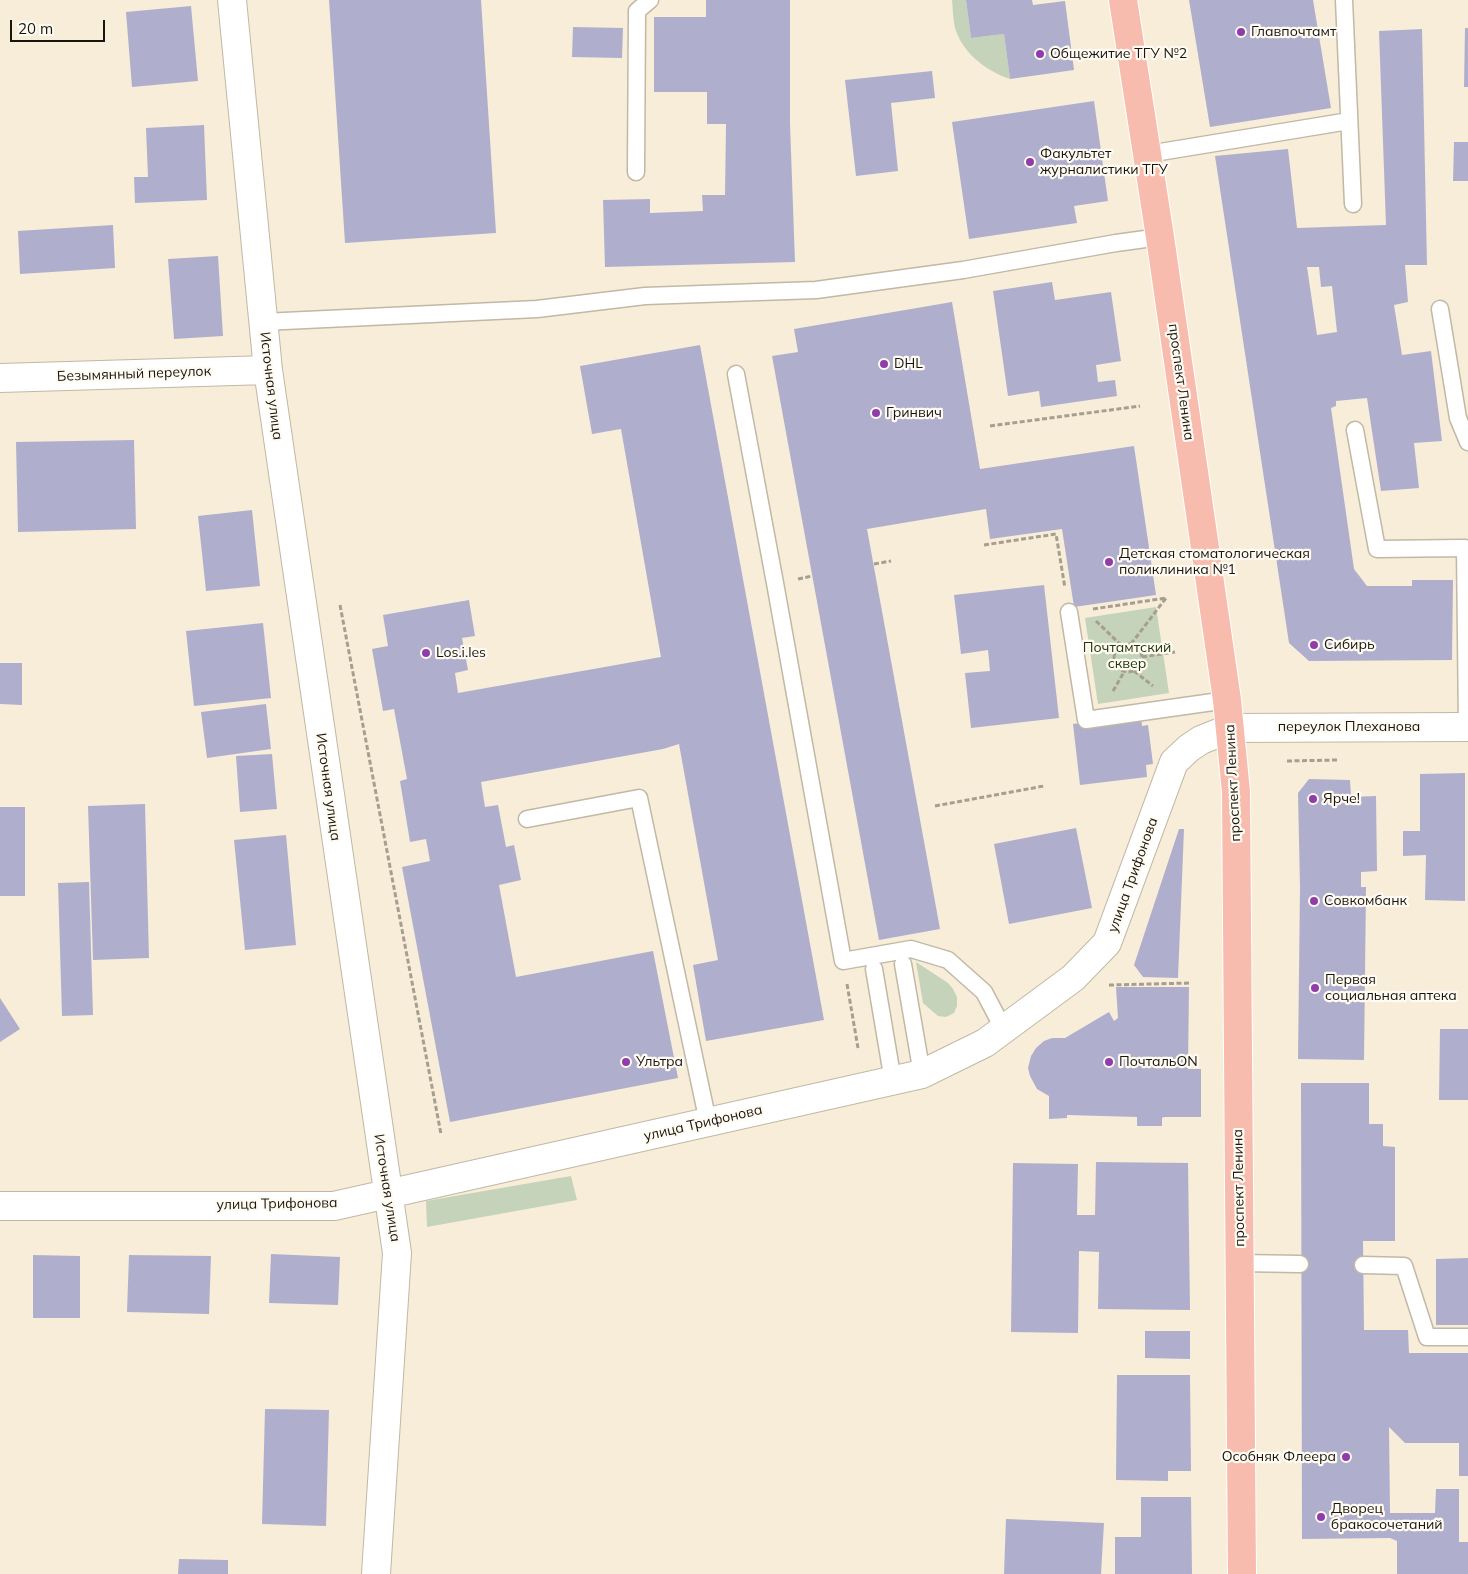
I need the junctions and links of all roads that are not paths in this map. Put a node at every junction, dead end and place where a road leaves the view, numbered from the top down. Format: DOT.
graph roads {
  1 [pos="232,0"];
  2 [pos="650,0"];
  3 [pos="1123,0"];
  4 [pos="1344,0"];
  5 [pos="1349,121"];
  6 [pos="1148,154"];
  7 [pos="636,172"];
  8 [pos="1353,204"];
  9 [pos="1160,237"];
  10 [pos="1440,309"];
  11 [pos="263,322"];
  12 [pos="268,370"];
  13 [pos="736,374"];
  14 [pos="0,378"];
  15 [pos="1355,430"];
  16 [pos="1468,442"];
  17 [pos="1069,612"];
  18 [pos="1227,700"];
  19 [pos="1467,727"];
  20 [pos="1231,728"];
  21 [pos="527,819"];
  22 [pos="903,964"];
  23 [pos="874,969"];
  24 [pos="1004,1030"];
  25 [pos="922,1074"];
  26 [pos="892,1080"];
  27 [pos="708,1122"];
  28 [pos="387,1194"];
  29 [pos="0,1206"];
  30 [pos="1240,1263"];
  31 [pos="1300,1264"];
  32 [pos="1363,1266"];
  33 [pos="1468,1337"];
  34 [pos="376,1574"];
  35 [pos="1242,1574"];
  1 -- 11 [label="street, Источная улица"];
  2 -- 7 [label="lane"];
  3 -- 6 [label="main road, проспект Ленина"];
  4 -- 5 [label="lane"];
  5 -- 6 [label="lane"];
  5 -- 8 [label="lane"];
  6 -- 9 [label="main road, проспект Ленина"];
  9 -- 11 [label="lane"];
  9 -- 18 [label="main road, проспект Ленина"];
  10 -- 16 [label="lane"];
  11 -- 12 [label="street, Источная улица"];
  12 -- 14 [label="street, Безымянный переулок"];
  12 -- 28 [label="street, Источная улица"];
  13 -- 24 [label="lane"];
  15 -- 19 [label="lane"];
  17 -- 18 [label="lane"];
  18 -- 20 [label="main road, проспект Ленина"];
  19 -- 20 [label="street, переулок Плеханова"];
  20 -- 24 [label="street, улица Трифонова"];
  20 -- 30 [label="main road, проспект Ленина"];
  21 -- 27 [label="lane"];
  22 -- 25 [label="lane"];
  23 -- 26 [label="lane"];
  24 -- 25 [label="street, улица Трифонова"];
  25 -- 26 [label="street, улица Трифонова"];
  26 -- 27 [label="street, улица Трифонова"];
  27 -- 28 [label="street, улица Трифонова"];
  28 -- 29 [label="street, улица Трифонова"];
  28 -- 34 [label="street, Источная улица"];
  30 -- 31 [label="lane"];
  30 -- 35 [label="main road, проспект Ленина"];
  32 -- 33 [label="lane"];
}
